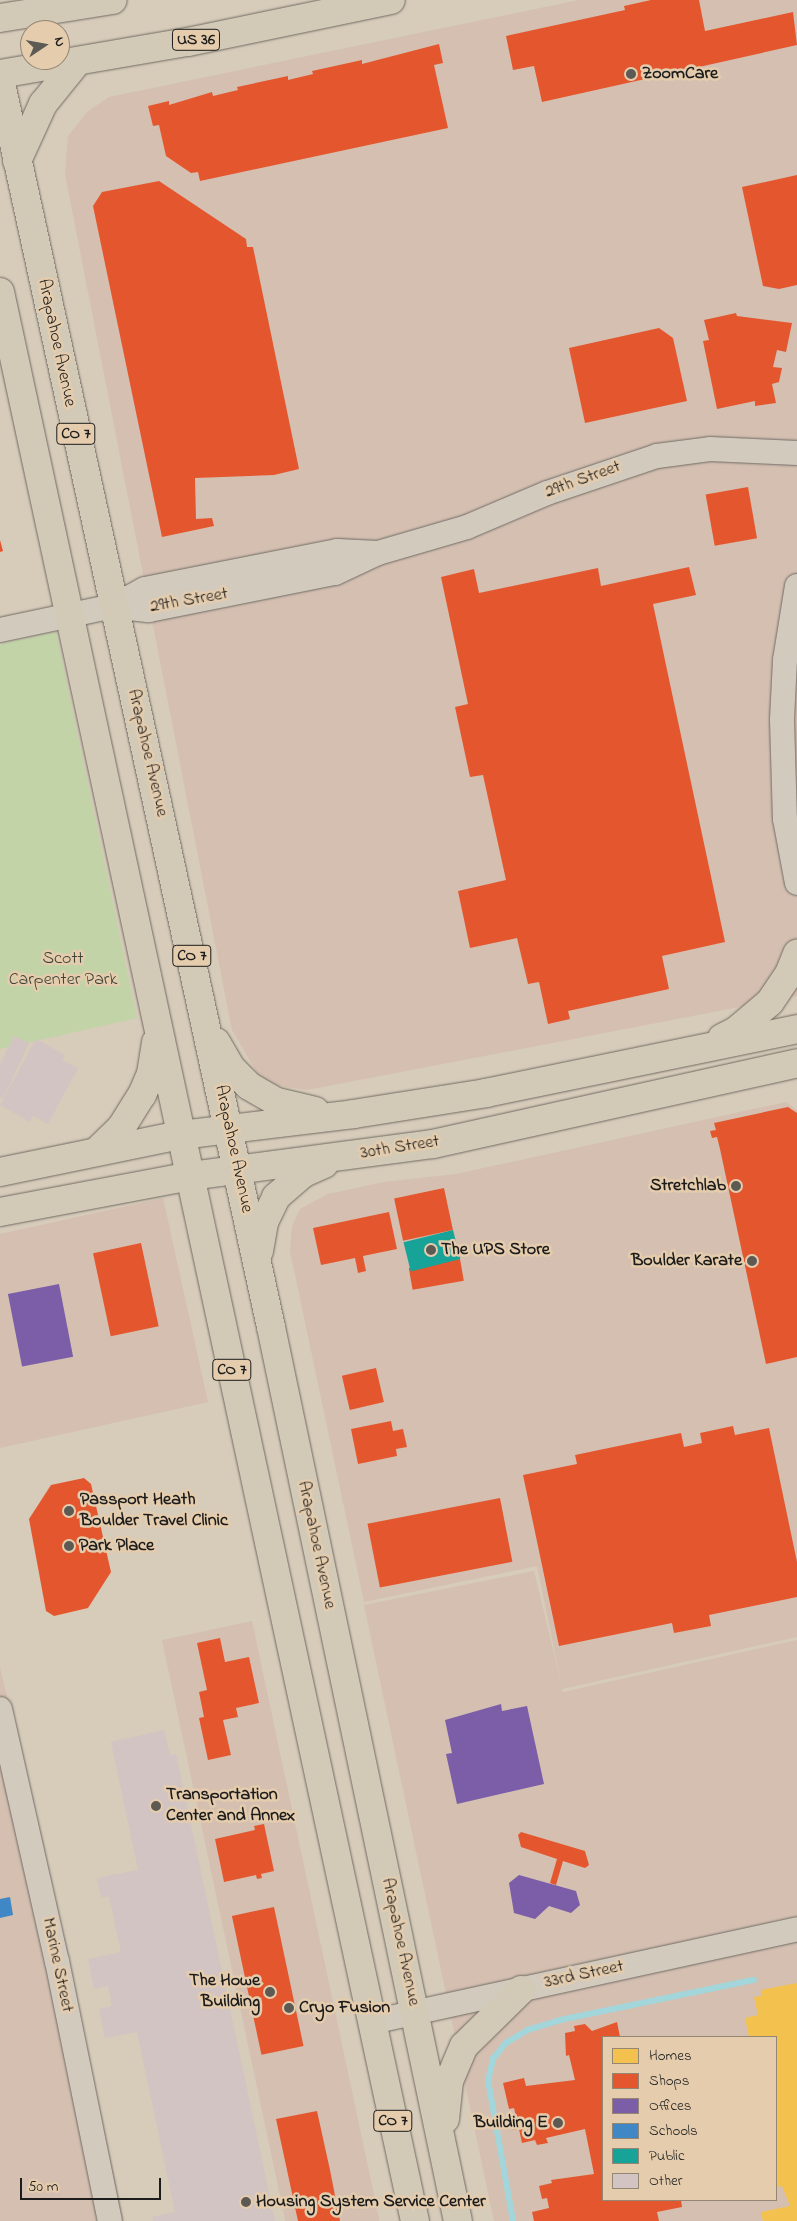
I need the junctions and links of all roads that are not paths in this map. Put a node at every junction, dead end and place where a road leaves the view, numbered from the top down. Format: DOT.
graph roads {
  1 [pos="113,0"];
  2 [pos="391,0"];
  3 [pos="0,18"];
  4 [pos="77,62"];
  5 [pos="0,74"];
  6 [pos="0,78"];
  7 [pos="18,161"];
  8 [pos="0,292"];
  9 [pos="797,453"];
  10 [pos="797,586"];
  11 [pos="114,606"];
  12 [pos="71,614"];
  13 [pos="0,630"];
  14 [pos="785,756"];
  15 [pos="797,786"];
  16 [pos="797,883"];
  17 [pos="797,954"];
  18 [pos="204,1015"];
  19 [pos="158,1028"];
  20 [pos="797,1029"];
  21 [pos="700,1049"];
  22 [pos="797,1063"];
  23 [pos="354,1114"];
  24 [pos="228,1128"];
  25 [pos="181,1135"];
  26 [pos="97,1151"];
  27 [pos="341,1158"];
  28 [pos="237,1169"];
  29 [pos="0,1172"];
  30 [pos="190,1176"];
  31 [pos="0,1212"];
  32 [pos="258,1268"];
  33 [pos="0,1709"];
  34 [pos="797,1929"];
  35 [pos="521,1990"];
  36 [pos="415,2013"];
  37 [pos="372,2022"];
  38 [pos="444,2150"];
  39 [pos="110,2221"];
  40 [pos="415,2221"];
  41 [pos="458,2221"];
  1 -- 3 [label="main road"];
  2 -- 4 [label="main road, US 36"];
  4 -- 5 [label="main road, US 36"];
  4 -- 7 [label="main road"];
  6 -- 7 [label="main road, Arapahoe Avenue / CO 7"];
  7 -- 11 [label="main road, Arapahoe Avenue / CO 7"];
  8 -- 12 [label="main road, CO 7"];
  9 -- 11 [label="street, 29th Street"];
  10 -- 14 [label="street"];
  11 -- 12 [label="street, 29th Street"];
  11 -- 18 [label="main road, Arapahoe Avenue / CO 7"];
  12 -- 13 [label="street, 29th Street"];
  12 -- 19 [label="main road, CO 7"];
  14 -- 15 [label="street"];
  14 -- 16 [label="street"];
  17 -- 21 [label="main road"];
  18 -- 23 [label="main road"];
  18 -- 24 [label="main road, Arapahoe Avenue / CO 7"];
  19 -- 25 [label="main road, CO 7"];
  19 -- 26 [label="main road"];
  20 -- 21 [label="main road"];
  21 -- 23 [label="main road"];
  22 -- 27 [label="main road, 30th Street"];
  23 -- 24 [label="main road"];
  24 -- 25 [label="main road"];
  24 -- 28 [label="main road, Arapahoe Avenue / CO 7"];
  25 -- 26 [label="main road"];
  25 -- 30 [label="main road, CO 7"];
  26 -- 29 [label="main road"];
  27 -- 28 [label="main road, 30th Street"];
  27 -- 32 [label="main road"];
  28 -- 30 [label="main road, 30th Street"];
  28 -- 32 [label="main road, Arapahoe Avenue / CO 7"];
  30 -- 31 [label="main road, 30th Street"];
  30 -- 37 [label="main road, CO 7"];
  32 -- 36 [label="main road, Arapahoe Avenue / CO 7"];
  33 -- 39 [label="street, Marine Street"];
  34 -- 35 [label="street, 33rd Street"];
  35 -- 36 [label="street, 33rd Street"];
  35 -- 38 [label="main road"];
  36 -- 37 [label="street, 33rd Street"];
  36 -- 38 [label="main road, Arapahoe Avenue / CO 7"];
  37 -- 40 [label="main road, CO 7"];
  38 -- 41 [label="main road, Arapahoe Avenue / CO 7"];
}
